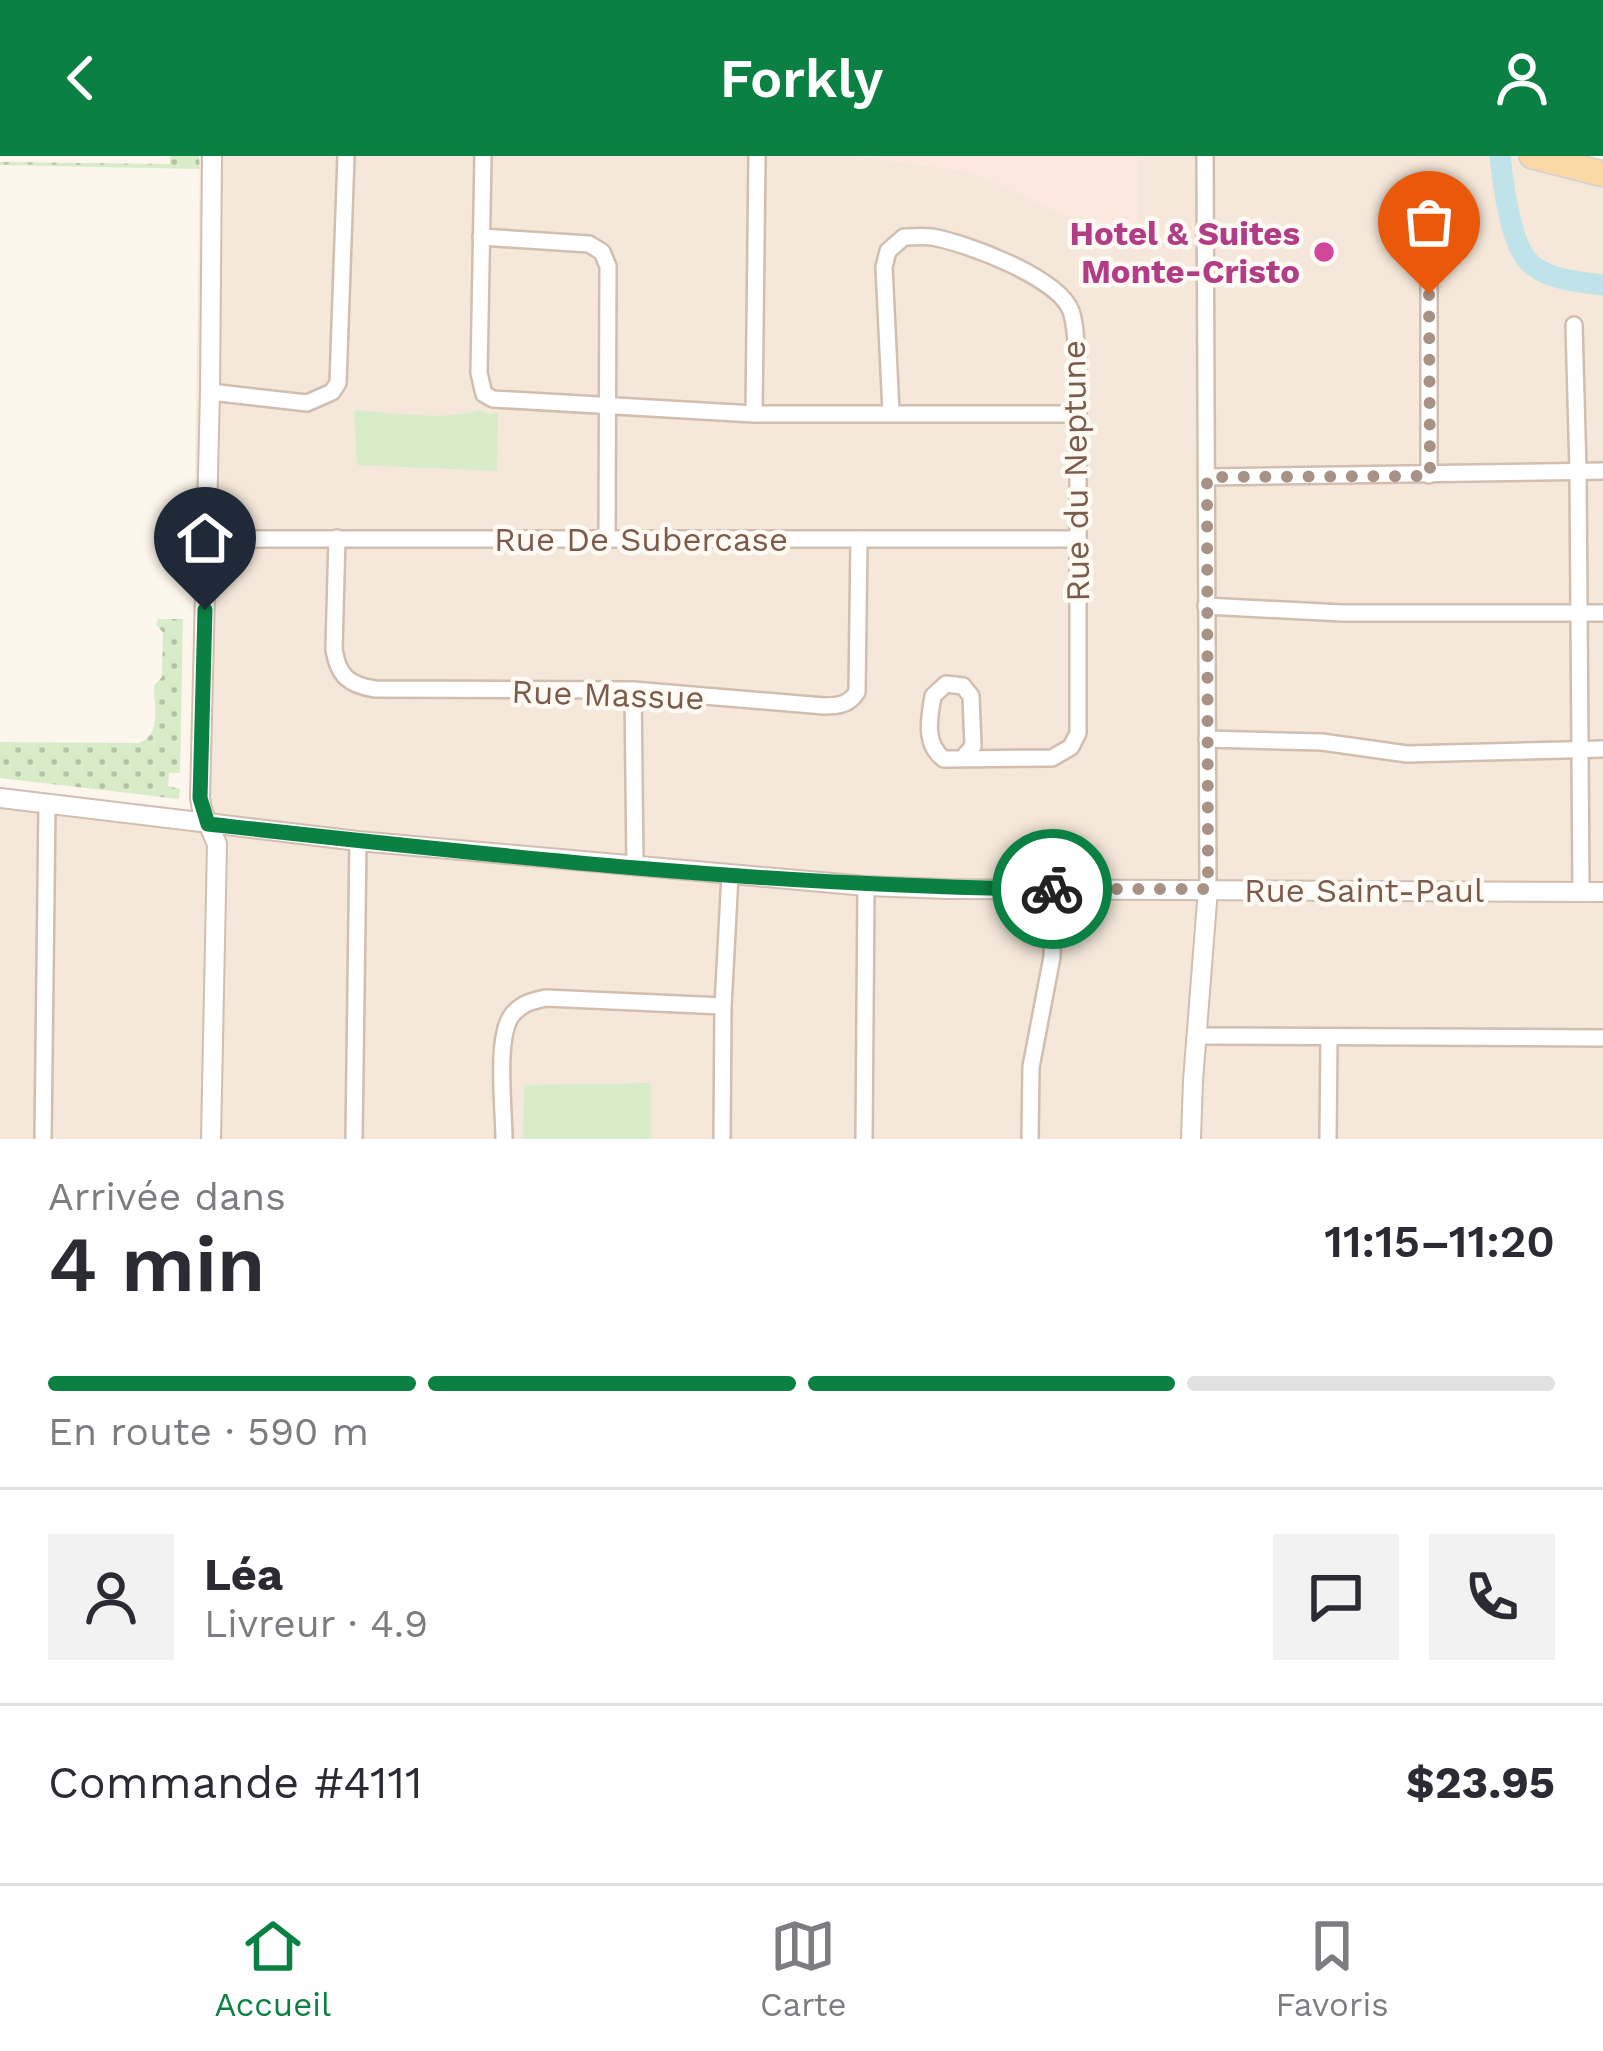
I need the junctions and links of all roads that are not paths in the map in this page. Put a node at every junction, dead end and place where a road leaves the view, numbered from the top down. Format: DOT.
graph roads {
  1 [pos="212,156"];
  2 [pos="346,156"];
  3 [pos="483,156"];
  4 [pos="757,156"];
  5 [pos="1205,156"];
  6 [pos="1532,156"];
  7 [pos="1603,174"];
  8 [pos="1429,203"];
  9 [pos="481,237"];
  10 [pos="1574,325"];
  11 [pos="210,392"];
  12 [pos="609,405"];
  13 [pos="891,412"];
  14 [pos="754,414"];
  15 [pos="1077,414"];
  16 [pos="1578,471"];
  17 [pos="1603,471"];
  18 [pos="1430,476"];
  19 [pos="1207,477"];
  20 [pos="337,538"];
  21 [pos="1076,538"];
  22 [pos="207,539"];
  23 [pos="608,539"];
  24 [pos="859,539"];
  25 [pos="1206,607"];
  26 [pos="1579,614"];
  27 [pos="1603,614"];
  28 [pos="632,690"];
  29 [pos="1207,739"];
  30 [pos="1579,749"];
  31 [pos="1603,749"];
  32 [pos="963,758"];
  33 [pos="0,798"];
  34 [pos="47,805"];
  35 [pos="208,824"];
  36 [pos="358,842"];
  37 [pos="635,866"];
  38 [pos="730,875"];
  39 [pos="866,886"];
  40 [pos="1053,889"];
  41 [pos="1208,889"];
  42 [pos="1581,891"];
  43 [pos="1603,892"];
  44 [pos="723,1006"];
  45 [pos="1196,1036"];
  46 [pos="1330,1037"];
  47 [pos="1603,1038"];
  48 [pos="43,1139"];
  49 [pos="211,1139"];
  50 [pos="353,1139"];
  51 [pos="504,1139"];
  52 [pos="722,1139"];
  53 [pos="864,1139"];
  54 [pos="1030,1139"];
  55 [pos="1191,1139"];
  56 [pos="1328,1139"];
  1 -- 11 [label="street"];
  2 -- 11 [label="street"];
  3 -- 9 [label="street"];
  4 -- 14 [label="street"];
  5 -- 19 [label="street"];
  6 -- 7 [label="main road"];
  8 -- 18 [label="street"];
  9 -- 12 [label="street"];
  9 -- 12 [label="street"];
  10 -- 16 [label="street"];
  11 -- 22 [label="street"];
  12 -- 14 [label="street"];
  12 -- 23 [label="street"];
  13 -- 14 [label="street"];
  13 -- 15 [label="street"];
  13 -- 15 [label="street, Rue du Neptune"];
  15 -- 21 [label="street, Rue du Neptune"];
  16 -- 17 [label="street"];
  16 -- 18 [label="street"];
  16 -- 26 [label="street"];
  18 -- 19 [label="street"];
  19 -- 25 [label="street"];
  20 -- 22 [label="street, Rue De Subercase"];
  20 -- 23 [label="street, Rue De Subercase"];
  20 -- 28 [label="street, Rue Massue"];
  21 -- 24 [label="street, Rue De Subercase"];
  21 -- 32 [label="street, Rue du Neptune"];
  22 -- 35 [label="street"];
  23 -- 24 [label="street, Rue De Subercase"];
  24 -- 28 [label="street, Rue Massue"];
  25 -- 26 [label="street"];
  25 -- 29 [label="street"];
  26 -- 27 [label="street"];
  26 -- 30 [label="street"];
  28 -- 37 [label="street"];
  29 -- 30 [label="street"];
  29 -- 41 [label="street"];
  30 -- 31 [label="street"];
  30 -- 42 [label="street"];
  32 -- 32 [label="street"];
  33 -- 34 [label="street, Rue Saint-Paul"];
  34 -- 35 [label="street, Rue Saint-Paul"];
  34 -- 48 [label="street"];
  35 -- 36 [label="street, Rue Saint-Paul"];
  35 -- 49 [label="street"];
  36 -- 37 [label="street, Rue Saint-Paul"];
  36 -- 50 [label="street"];
  37 -- 38 [label="street, Rue Saint-Paul"];
  38 -- 39 [label="street, Rue Saint-Paul"];
  38 -- 44 [label="street"];
  39 -- 40 [label="street, Rue Saint-Paul"];
  39 -- 53 [label="street"];
  40 -- 41 [label="street, Rue Saint-Paul"];
  40 -- 54 [label="street"];
  41 -- 42 [label="street, Rue Saint-Paul"];
  41 -- 45 [label="street"];
  42 -- 43 [label="street, Rue Saint-Paul"];
  44 -- 51 [label="street"];
  44 -- 52 [label="street"];
  45 -- 46 [label="street"];
  45 -- 55 [label="street"];
  46 -- 47 [label="street"];
  46 -- 56 [label="street"];
}
